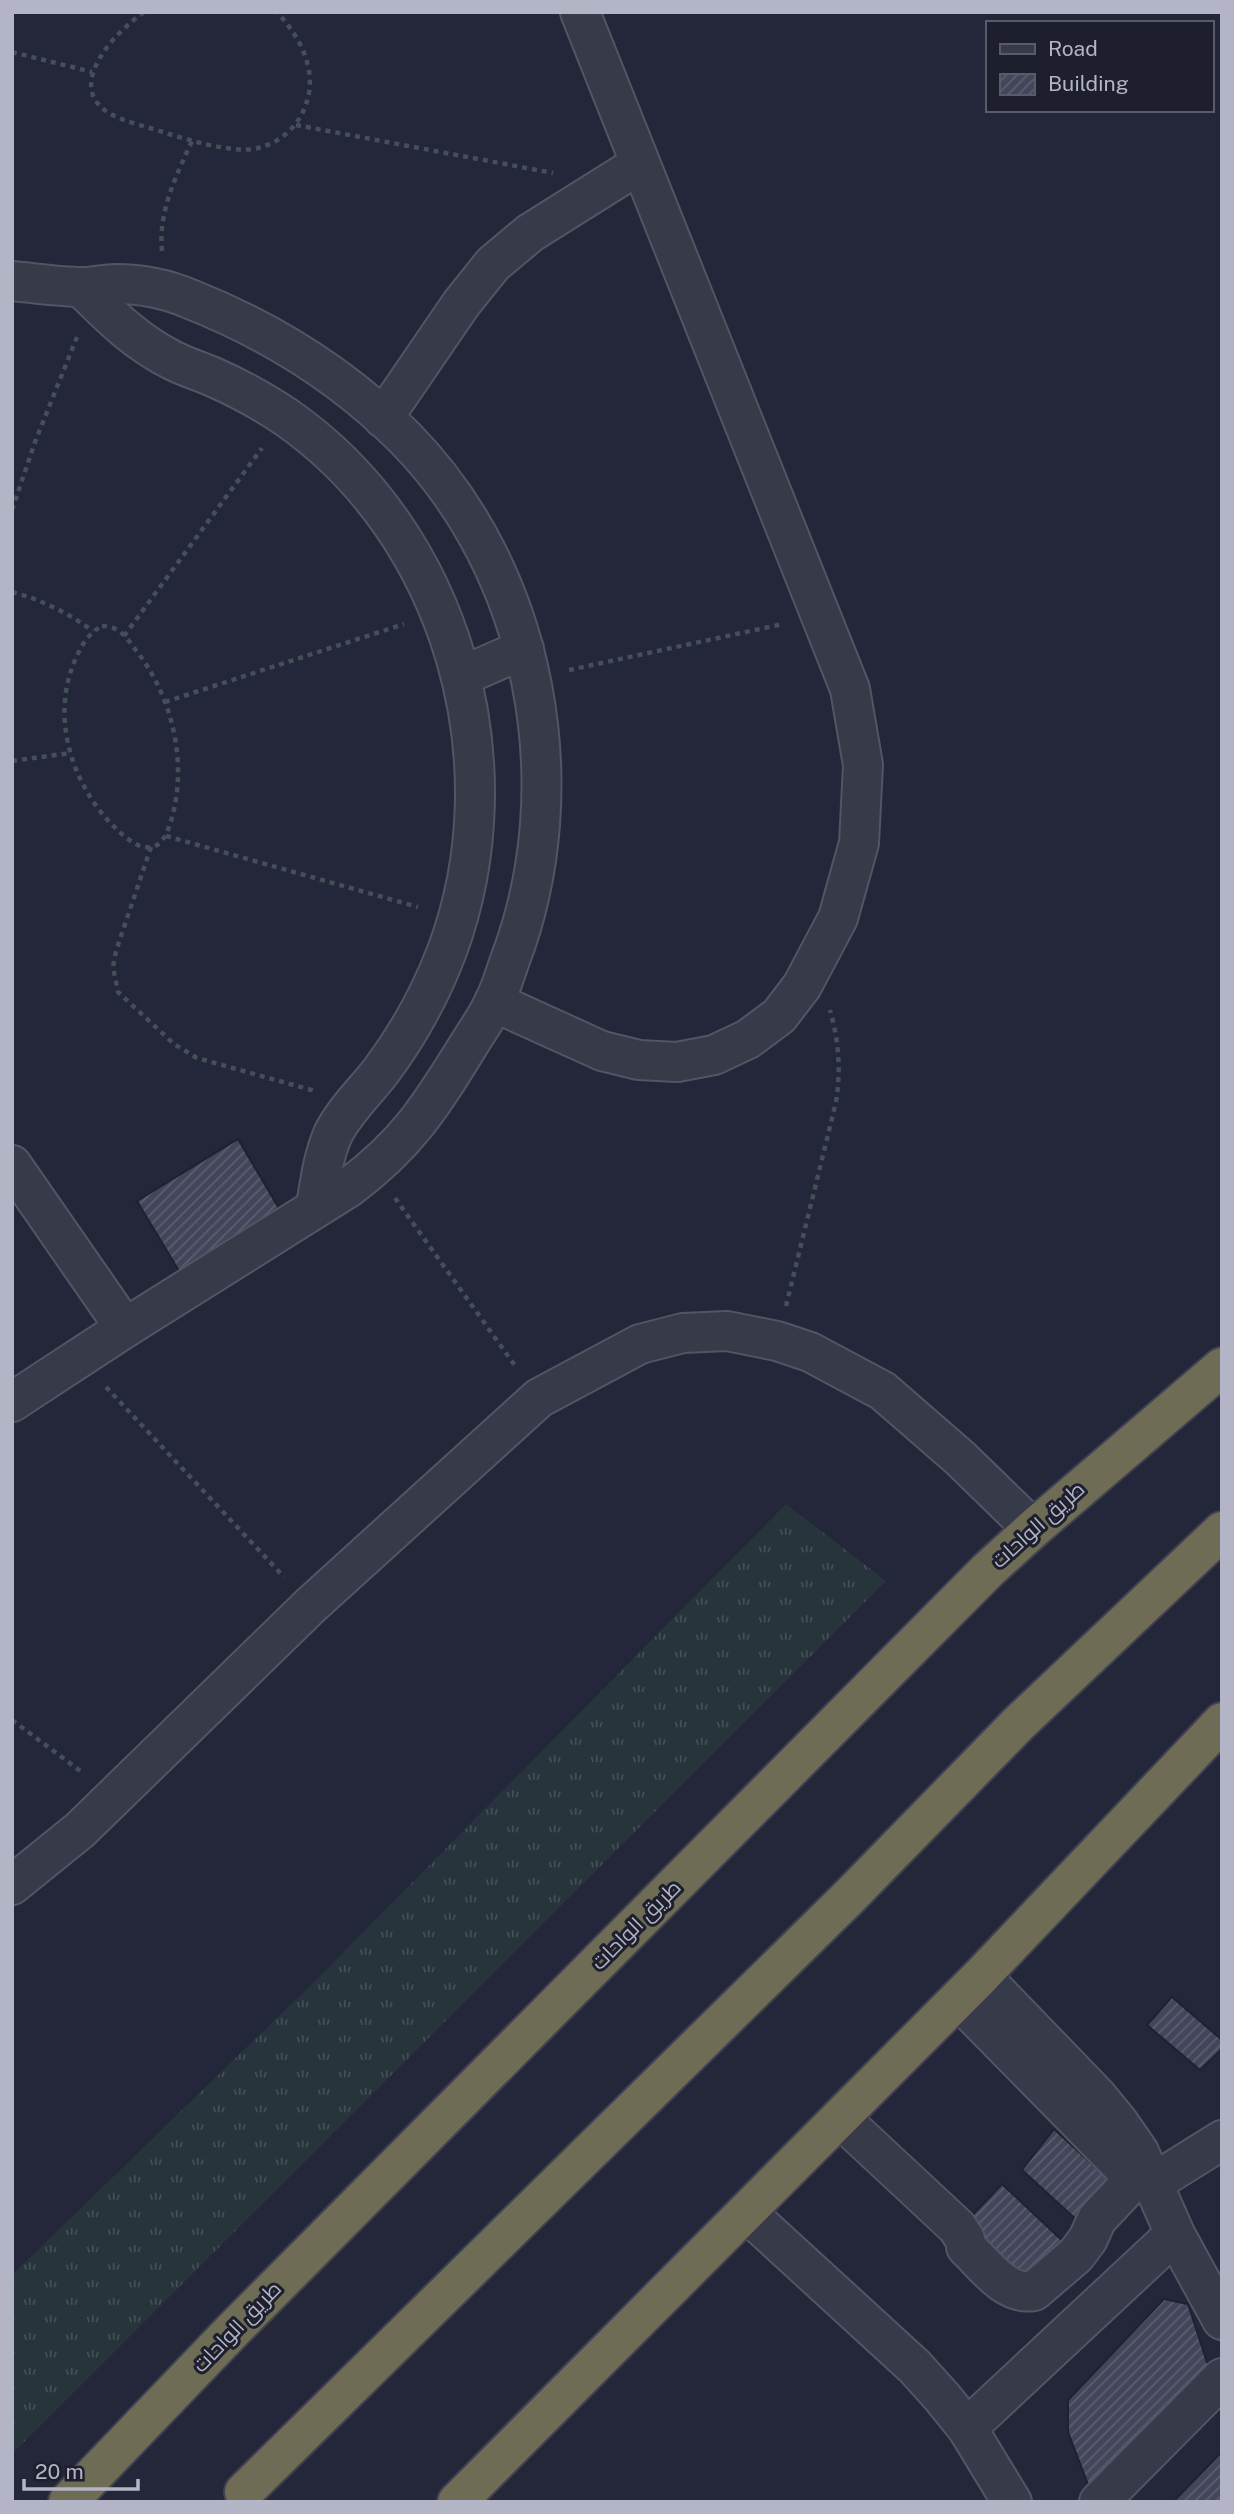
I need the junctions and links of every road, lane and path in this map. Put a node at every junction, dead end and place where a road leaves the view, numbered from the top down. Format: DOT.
graph roads {
  1 [pos="144,12"];
  2 [pos="277,12"];
  3 [pos="580,12"];
  4 [pos="12,52"];
  5 [pos="92,72"];
  6 [pos="296,125"];
  7 [pos="192,141"];
  8 [pos="640,163"];
  9 [pos="608,183"];
  10 [pos="12,281"];
  11 [pos="172,293"];
  12 [pos="88,294"];
  13 [pos="285,416"];
  14 [pos="383,418"];
  15 [pos="12,510"];
  16 [pos="12,593"];
  17 [pos="441,612"];
  18 [pos="821,615"];
  19 [pos="93,631"];
  20 [pos="124,636"];
  21 [pos="527,664"];
  22 [pos="462,676"];
  23 [pos="165,702"];
  24 [pos="70,752"];
  25 [pos="12,761"];
  26 [pos="166,836"];
  27 [pos="151,848"];
  28 [pos="456,918"];
  29 [pos="816,960"];
  30 [pos="494,1002"];
  31 [pos="354,1102"];
  32 [pos="12,1164"];
  33 [pos="374,1169"];
  34 [pos="316,1206"];
  35 [pos="125,1328"];
  36 [pos="778,1341"];
  37 [pos="79,1358"];
  38 [pos="1222,1367"];
  39 [pos="539,1398"];
  40 [pos="12,1402"];
  41 [pos="1033,1528"];
  42 [pos="1222,1531"];
  43 [pos="311,1605"];
  44 [pos="12,1720"];
  45 [pos="1222,1722"];
  46 [pos="114,1797"];
  47 [pos="12,1885"];
  48 [pos="969,1988"];
  49 [pos="833,2125"];
  50 [pos="1222,2140"];
  51 [pos="1153,2183"];
  52 [pos="746,2213"];
  53 [pos="1175,2234"];
  54 [pos="1222,2320"];
  55 [pos="1222,2378"];
  56 [pos="967,2428"];
  57 [pos="244,2492"];
  58 [pos="68,2502"];
  59 [pos="457,2502"];
  60 [pos="1012,2502"];
  61 [pos="1099,2502"];
  1 -- 5 [label="path"];
  2 -- 6 [label="path"];
  3 -- 8 [label="street"];
  4 -- 5 [label="path"];
  5 -- 7 [label="path"];
  6 -- 7 [label="path"];
  6 -- 9 [label="path"];
  7 -- 11 [label="path"];
  8 -- 9 [label="street"];
  8 -- 18 [label="street"];
  9 -- 14 [label="street"];
  10 -- 12 [label="street"];
  11 -- 12 [label="street"];
  11 -- 14 [label="street"];
  12 -- 13 [label="street"];
  12 -- 15 [label="path"];
  13 -- 17 [label="street"];
  13 -- 20 [label="path"];
  14 -- 21 [label="street"];
  16 -- 19 [label="path"];
  17 -- 22 [label="street"];
  17 -- 23 [label="path"];
  18 -- 21 [label="path"];
  18 -- 29 [label="street"];
  19 -- 20 [label="path"];
  19 -- 24 [label="path"];
  20 -- 23 [label="path"];
  21 -- 22 [label="street"];
  21 -- 30 [label="street"];
  22 -- 28 [label="street"];
  23 -- 26 [label="path"];
  24 -- 25 [label="path"];
  24 -- 27 [label="path"];
  26 -- 27 [label="path"];
  26 -- 28 [label="path"];
  27 -- 31 [label="path"];
  28 -- 31 [label="street"];
  29 -- 30 [label="street"];
  29 -- 36 [label="path"];
  30 -- 33 [label="street"];
  31 -- 34 [label="street"];
  32 -- 35 [label="street"];
  33 -- 34 [label="street"];
  33 -- 39 [label="path"];
  34 -- 35 [label="street"];
  35 -- 37 [label="street"];
  36 -- 39 [label="street"];
  36 -- 41 [label="street"];
  37 -- 40 [label="street"];
  37 -- 43 [label="path"];
  38 -- 41 [label="highway, طريق الواحات"];
  39 -- 43 [label="street"];
  41 -- 58 [label="highway, طريق الواحات"];
  42 -- 57 [label="highway"];
  43 -- 46 [label="street"];
  44 -- 46 [label="path"];
  45 -- 48 [label="highway"];
  46 -- 47 [label="street"];
  48 -- 49 [label="highway"];
  48 -- 49 [label="street"];
  48 -- 51 [label="street"];
  49 -- 52 [label="highway"];
  50 -- 51 [label="street"];
  51 -- 53 [label="street"];
  52 -- 56 [label="street"];
  52 -- 59 [label="highway"];
  53 -- 54 [label="street"];
  53 -- 56 [label="street"];
  55 -- 61 [label="street"];
  56 -- 60 [label="street"];
}
